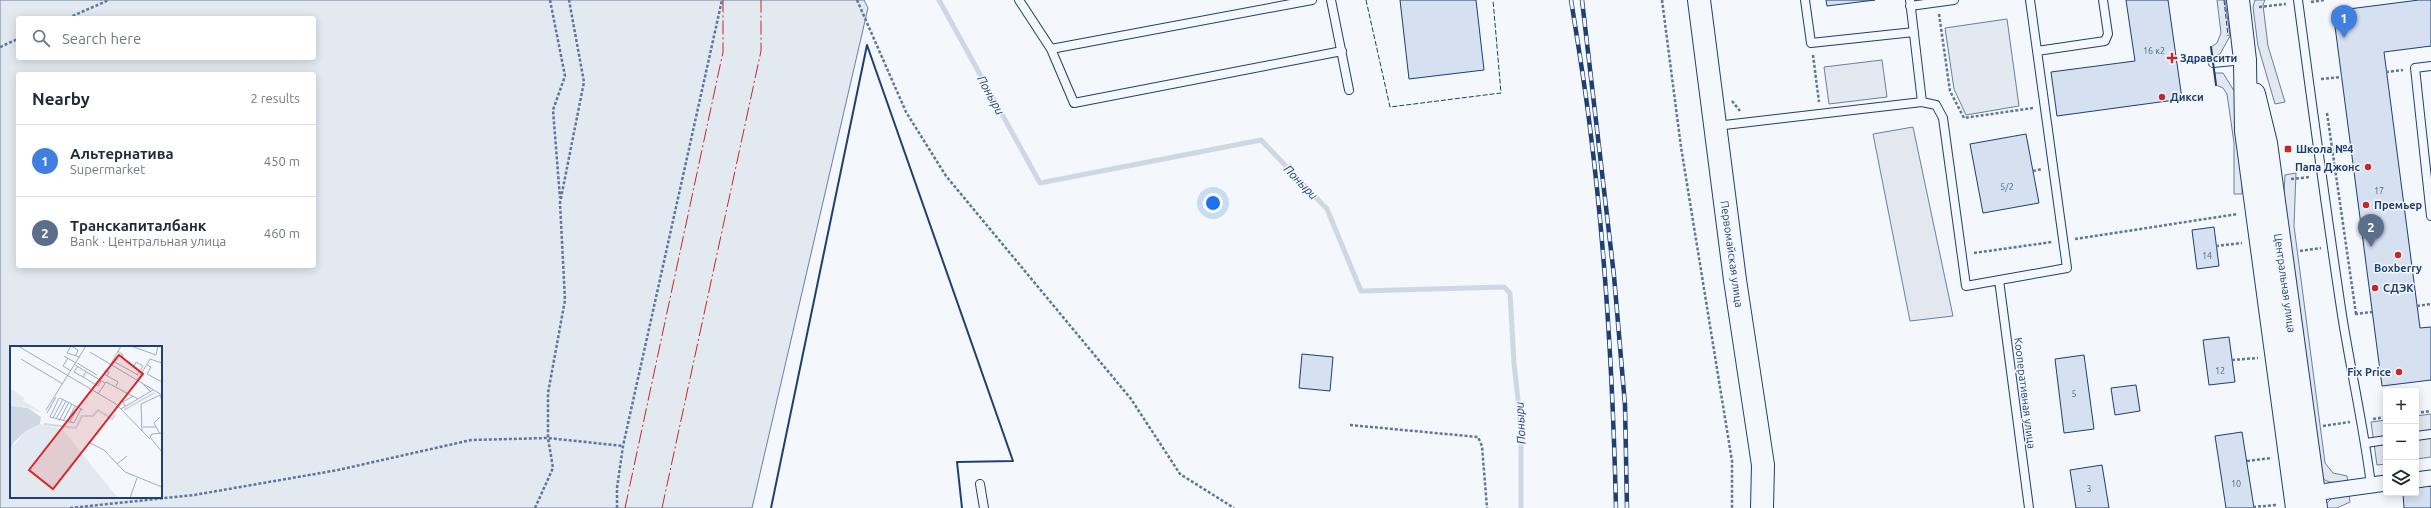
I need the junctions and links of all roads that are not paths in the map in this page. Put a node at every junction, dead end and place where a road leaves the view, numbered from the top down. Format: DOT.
graph roads {
  1 [pos="1019,0"];
  2 [pos="1312,0"];
  3 [pos="1332,0"];
  4 [pos="1699,0"];
  5 [pos="1805,0"];
  6 [pos="1954,0"];
  7 [pos="2030,0"];
  8 [pos="2103,0"];
  9 [pos="2238,0"];
  10 [pos="2298,0"];
  11 [pos="1910,3"];
  12 [pos="1914,32"];
  13 [pos="1051,49"];
  14 [pos="1342,51"];
  15 [pos="2037,51"];
  16 [pos="2245,60"];
  17 [pos="2213,64"];
  18 [pos="2431,66"];
  19 [pos="1350,90"];
  20 [pos="1922,102"];
  21 [pos="1716,126"];
  22 [pos="2431,216"];
  23 [pos="1999,280"];
  24 [pos="2431,434"];
  25 [pos="2419,436"];
  26 [pos="2383,440"];
  27 [pos="2366,443"];
  28 [pos="2431,478"];
  29 [pos="2419,480"];
  30 [pos="2383,483"];
  31 [pos="980,484"];
  32 [pos="2371,485"];
  33 [pos="2315,501"];
  34 [pos="2291,506"];
  35 [pos="984,508"];
  36 [pos="1762,508"];
  37 [pos="2028,508"];
  1 -- 13 [label="lane"];
  2 -- 13 [label="lane"];
  3 -- 14 [label="lane"];
  4 -- 21 [label="main road, Первомайская улица"];
  5 -- 12 [label="lane"];
  6 -- 11 [label="lane"];
  7 -- 15 [label="lane"];
  8 -- 15 [label="lane"];
  9 -- 16 [label="main road, Центральная улица"];
  10 -- 27 [label="lane"];
  11 -- 12 [label="lane"];
  12 -- 20 [label="lane"];
  13 -- 14 [label="lane"];
  14 -- 19 [label="lane"];
  15 -- 23 [label="lane"];
  16 -- 17 [label="lane"];
  16 -- 33 [label="main road, Центральная улица"];
  16 -- 34 [label="main road, Центральная улица"];
  18 -- 22 [label="lane"];
  20 -- 21 [label="lane"];
  20 -- 23 [label="lane"];
  21 -- 36 [label="main road, Первомайская улица"];
  23 -- 37 [label="lane, Кооперативная улица"];
  24 -- 25 [label="lane"];
  26 -- 27 [label="lane"];
  27 -- 32 [label="lane"];
  28 -- 29 [label="street"];
  30 -- 32 [label="street"];
  31 -- 35 [label="lane"];
  32 -- 33 [label="street"];
}
